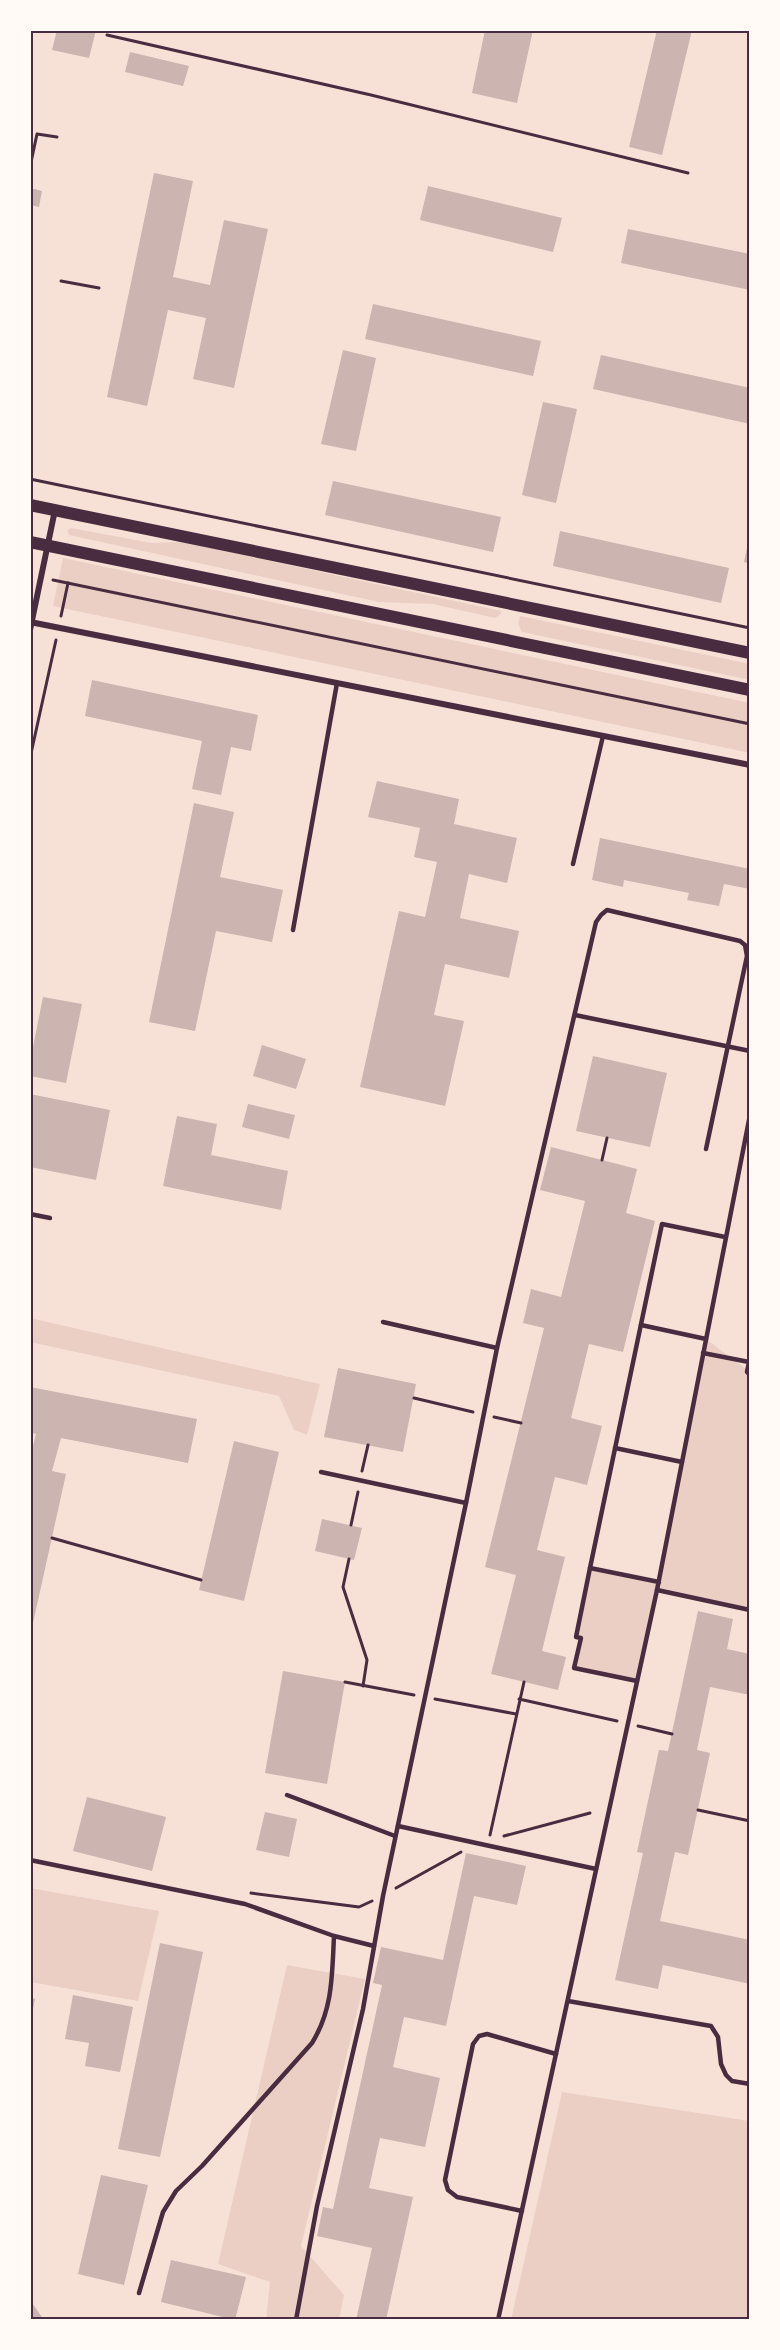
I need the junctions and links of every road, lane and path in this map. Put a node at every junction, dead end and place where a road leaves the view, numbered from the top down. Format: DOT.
graph roads {
  1 [pos="107,35"];
  2 [pos="57,137"];
  3 [pos="30,167"];
  4 [pos="688,173"];
  5 [pos="61,280"];
  6 [pos="99,288"];
  7 [pos="32,480"];
  8 [pos="32,487"];
  9 [pos="30,505"];
  10 [pos="55,510"];
  11 [pos="30,542"];
  12 [pos="47,545"];
  13 [pos="40,577"];
  14 [pos="68,583"];
  15 [pos="31,622"];
  16 [pos="58,627"];
  17 [pos="750,628"];
  18 [pos="30,630"];
  19 [pos="750,653"];
  20 [pos="337,683"];
  21 [pos="750,690"];
  22 [pos="750,724"];
  23 [pos="603,736"];
  24 [pos="30,758"];
  25 [pos="750,765"];
  26 [pos="573,864"];
  27 [pos="293,930"];
  28 [pos="575,1015"];
  29 [pos="727,1046"];
  30 [pos="750,1051"];
  31 [pos="750,1117"];
  32 [pos="607,1138"];
  33 [pos="706,1149"];
  34 [pos="602,1160"];
  35 [pos="30,1214"];
  36 [pos="50,1218"];
  37 [pos="725,1237"];
  38 [pos="383,1322"];
  39 [pos="641,1325"];
  40 [pos="706,1339"];
  41 [pos="497,1348"];
  42 [pos="703,1353"];
  43 [pos="750,1376"];
  44 [pos="414,1398"];
  45 [pos="478,1413"];
  46 [pos="489,1415"];
  47 [pos="520,1423"];
  48 [pos="615,1449"];
  49 [pos="682,1462"];
  50 [pos="321,1472"];
  51 [pos="466,1503"];
  52 [pos="52,1538"];
  53 [pos="350,1559"];
  54 [pos="590,1568"];
  55 [pos="201,1580"];
  56 [pos="658,1582"];
  57 [pos="657,1590"];
  58 [pos="750,1610"];
  59 [pos="637,1681"];
  60 [pos="524,1682"];
  61 [pos="363,1686"];
  62 [pos="519,1700"];
  63 [pos="617,1721"];
  64 [pos="628,1724"];
  65 [pos="672,1734"];
  66 [pos="287,1796"];
  67 [pos="698,1810"];
  68 [pos="750,1821"];
  69 [pos="398,1826"];
  70 [pos="490,1835"];
  71 [pos="395,1836"];
  72 [pos="30,1860"];
  73 [pos="596,1869"];
  74 [pos="334,1936"];
  75 [pos="374,1946"];
  76 [pos="567,2001"];
  77 [pos="556,2054"];
  78 [pos="750,2084"];
  79 [pos="522,2211"];
  80 [pos="139,2294"];
  81 [pos="750,2312"];
  82 [pos="296,2320"];
  83 [pos="498,2320"];
  84 [pos="748,2320"];
  1 -- 4 [label="path"];
  2 -- 3 [label="path"];
  5 -- 6 [label="path"];
  7 -- 8 [label="path"];
  7 -- 17 [label="path"];
  9 -- 10 [label="main road"];
  10 -- 12 [label="street"];
  10 -- 19 [label="main road"];
  11 -- 12 [label="main road"];
  12 -- 13 [label="street"];
  12 -- 21 [label="main road"];
  13 -- 14 [label="path"];
  13 -- 15 [label="street"];
  14 -- 16 [label="path"];
  14 -- 22 [label="path"];
  15 -- 16 [label="street"];
  15 -- 18 [label="street"];
  16 -- 20 [label="street"];
  16 -- 24 [label="path"];
  20 -- 23 [label="street"];
  20 -- 27 [label="lane"];
  23 -- 25 [label="street"];
  23 -- 26 [label="lane"];
  28 -- 29 [label="lane"];
  28 -- 29 [label="lane"];
  28 -- 41 [label="lane"];
  29 -- 30 [label="lane"];
  29 -- 33 [label="lane"];
  31 -- 37 [label="lane"];
  32 -- 34 [label="path"];
  35 -- 36 [label="lane"];
  37 -- 39 [label="lane"];
  37 -- 40 [label="lane"];
  38 -- 41 [label="lane"];
  39 -- 40 [label="lane"];
  39 -- 48 [label="lane"];
  40 -- 42 [label="lane"];
  41 -- 51 [label="lane"];
  42 -- 43 [label="lane"];
  42 -- 49 [label="lane"];
  44 -- 45 [label="path"];
  46 -- 47 [label="path"];
  48 -- 49 [label="lane"];
  48 -- 54 [label="lane"];
  49 -- 56 [label="lane"];
  50 -- 51 [label="lane"];
  51 -- 69 [label="lane"];
  52 -- 55 [label="path"];
  53 -- 61 [label="path"];
  54 -- 56 [label="lane"];
  54 -- 59 [label="lane"];
  56 -- 57 [label="lane"];
  57 -- 58 [label="lane"];
  57 -- 59 [label="lane"];
  59 -- 73 [label="lane"];
  60 -- 62 [label="path"];
  62 -- 63 [label="path"];
  62 -- 70 [label="path"];
  64 -- 65 [label="path"];
  66 -- 71 [label="lane"];
  67 -- 68 [label="path"];
  69 -- 71 [label="lane"];
  69 -- 73 [label="lane"];
  71 -- 75 [label="lane"];
  72 -- 74 [label="lane"];
  73 -- 76 [label="lane"];
  74 -- 75 [label="lane"];
  74 -- 80 [label="lane"];
  75 -- 82 [label="lane"];
  76 -- 77 [label="lane"];
  76 -- 78 [label="lane"];
  77 -- 79 [label="lane"];
  77 -- 79 [label="lane"];
  79 -- 83 [label="lane"];
  81 -- 84 [label="path"];
}
